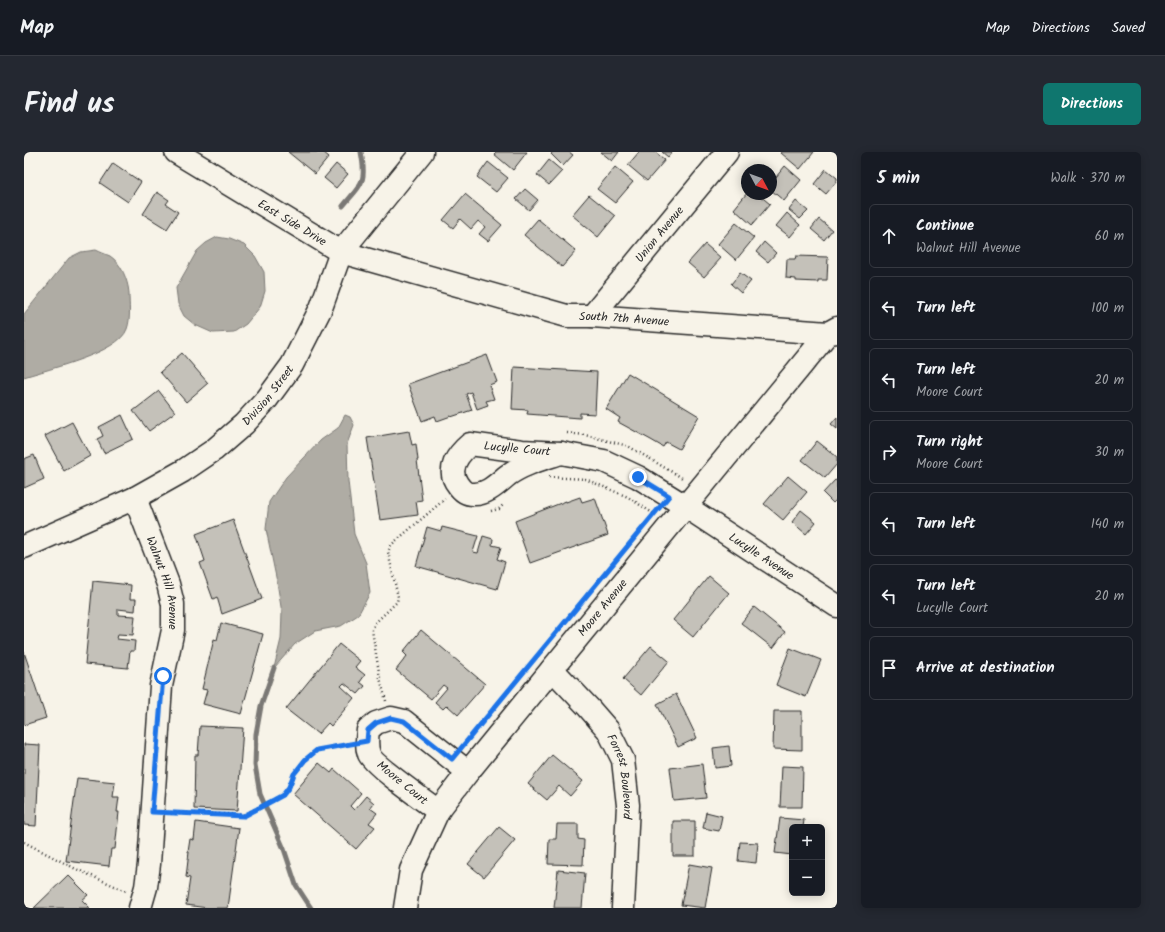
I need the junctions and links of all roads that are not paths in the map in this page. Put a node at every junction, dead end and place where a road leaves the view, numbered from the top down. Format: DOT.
graph roads {
  1 [pos="176,152"];
  2 [pos="422,152"];
  3 [pos="727,152"];
  4 [pos="341,252"];
  5 [pos="417,274"];
  6 [pos="592,316"];
  7 [pos="834,331"];
  8 [pos="561,453"];
  9 [pos="135,498"];
  10 [pos="677,501"];
  11 [pos="24,547"];
  12 [pos="837,606"];
  13 [pos="552,669"];
  14 [pos="468,772"];
  15 [pos="438,811"];
  16 [pos="141,905"];
  17 [pos="405,908"];
  18 [pos="623,908"];
  1 -- 4 [label="street, East Side Drive"];
  2 -- 4 [label="street, Division Street"];
  3 -- 6 [label="street, Union Avenue"];
  4 -- 5 [label="street, East Side Drive"];
  4 -- 9 [label="street, Division Street"];
  5 -- 6 [label="street, South 7th Avenue"];
  6 -- 7 [label="street, South 7th Avenue"];
  7 -- 10 [label="street, Moore Avenue"];
  8 -- 8 [label="street, Lucylle Court"];
  8 -- 10 [label="street, Lucylle Court"];
  9 -- 11 [label="street, Division Street"];
  9 -- 16 [label="street, Walnut Hill Avenue"];
  10 -- 12 [label="street, Lucylle Avenue"];
  10 -- 13 [label="street, Moore Avenue"];
  13 -- 14 [label="street, Moore Avenue"];
  13 -- 18 [label="street, Forrest Boulevard"];
  14 -- 15 [label="street, Moore Avenue"];
  14 -- 15 [label="street, Moore Court"];
  15 -- 17 [label="street, Moore Avenue"];
}
